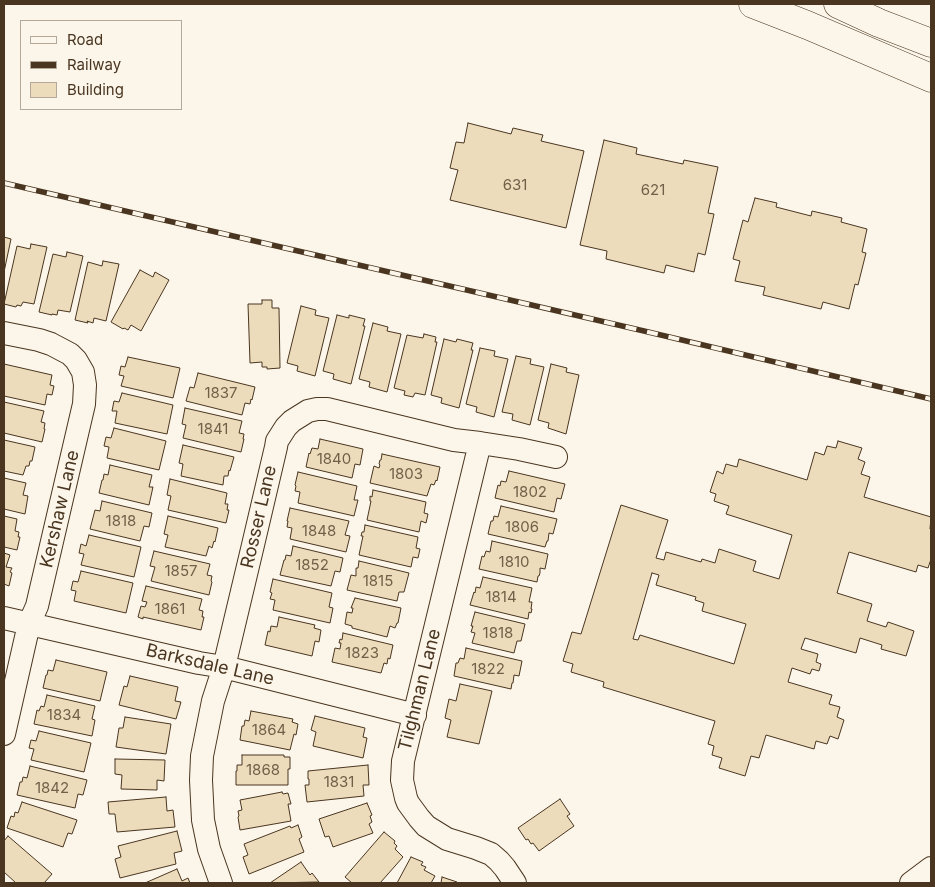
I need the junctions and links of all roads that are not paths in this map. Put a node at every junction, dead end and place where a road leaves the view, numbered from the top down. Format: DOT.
graph roads {
  1 [pos="753,4"];
  2 [pos="838,4"];
  3 [pos="931,43"];
  4 [pos="931,78"];
  5 [pos="4,333"];
  6 [pos="480,443"];
  7 [pos="556,457"];
  8 [pos="4,618"];
  9 [pos="29,624"];
  10 [pos="224,667"];
  11 [pos="415,715"];
  12 [pos="4,734"];
  13 [pos="931,868"];
  14 [pos="221,883"];
  15 [pos="515,883"];
  16 [pos="911,883"];
  1 -- 4 [label="main road"];
  2 -- 3 [label="main road"];
  5 -- 9 [label="street, Kershaw Lane"];
  6 -- 7 [label="street, Rosser Lane"];
  6 -- 10 [label="street, Rosser Lane"];
  6 -- 11 [label="street, Tilghman Lane"];
  8 -- 9 [label="street, Barksdale Lane"];
  9 -- 10 [label="street, Barksdale Lane"];
  9 -- 12 [label="street, Kershaw Lane"];
  10 -- 11 [label="street, Barksdale Lane"];
  10 -- 14 [label="street, Rosser Lane"];
  11 -- 15 [label="street, Tilghman Lane"];
  13 -- 16 [label="street"];
}
